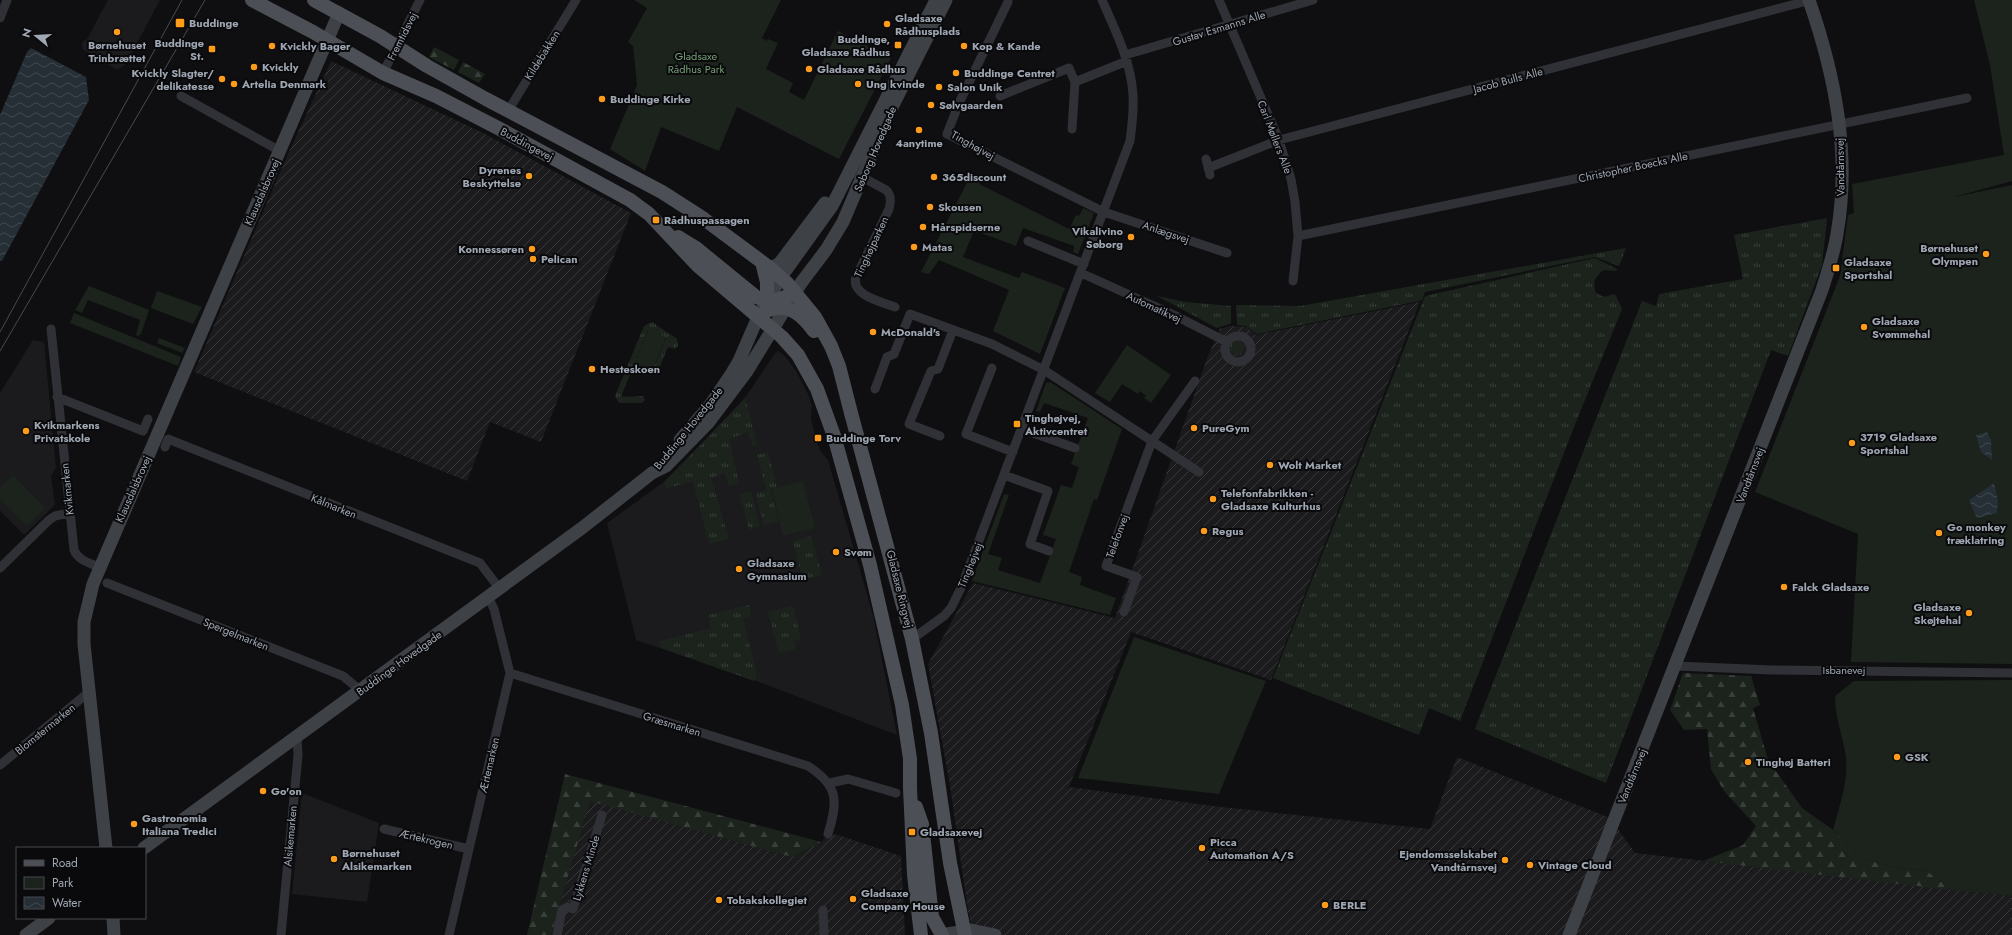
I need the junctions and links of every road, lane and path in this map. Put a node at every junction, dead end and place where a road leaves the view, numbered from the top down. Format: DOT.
graph roads {
  1 [pos="6,0"];
  2 [pos="252,0"];
  3 [pos="314,0"];
  4 [pos="420,0"];
  5 [pos="576,0"];
  6 [pos="936,0"];
  7 [pos="946,0"];
  8 [pos="1102,0"];
  9 [pos="1219,0"];
  10 [pos="1313,0"];
  11 [pos="1810,0"];
  12 [pos="1008,2"];
  13 [pos="1293,3"];
  14 [pos="338,17"];
  15 [pos="0,18"];
  16 [pos="1229,25"];
  17 [pos="327,40"];
  18 [pos="396,47"];
  19 [pos="1126,58"];
  20 [pos="383,73"];
  21 [pos="1075,82"];
  22 [pos="181,96"];
  23 [pos="1000,96"];
  24 [pos="1967,98"];
  25 [pos="508,110"];
  26 [pos="1840,125"];
  27 [pos="1072,129"];
  28 [pos="1279,140"];
  29 [pos="280,151"];
  30 [pos="1208,168"];
  31 [pos="849,170"];
  32 [pos="863,178"];
  33 [pos="1104,212"];
  34 [pos="662,228"];
  35 [pos="1298,236"];
  36 [pos="1028,241"];
  37 [pos="1227,253"];
  38 [pos="1084,264"];
  39 [pos="766,265"];
  40 [pos="1081,274"];
  41 [pos="1293,281"];
  42 [pos="788,284"];
  43 [pos="895,307"];
  44 [pos="773,315"];
  45 [pos="51,329"];
  46 [pos="953,330"];
  47 [pos="1227,342"];
  48 [pos="992,368"];
  49 [pos="1044,370"];
  50 [pos="1195,381"];
  51 [pos="847,389"];
  52 [pos="875,389"];
  53 [pos="57,397"];
  54 [pos="148,419"];
  55 [pos="1022,429"];
  56 [pos="940,436"];
  57 [pos="1152,441"];
  58 [pos="165,447"];
  59 [pos="1075,448"];
  60 [pos="1013,452"];
  61 [pos="1199,472"];
  62 [pos="652,474"];
  63 [pos="1004,476"];
  64 [pos="70,513"];
  65 [pos="1049,551"];
  66 [pos="99,567"];
  67 [pos="0,568"];
  68 [pos="107,583"];
  69 [pos="494,592"];
  70 [pos="1124,612"];
  71 [pos="912,639"];
  72 [pos="1676,666"];
  73 [pos="510,673"];
  74 [pos="2012,673"];
  75 [pos="361,691"];
  76 [pos="89,692"];
  77 [pos="297,738"];
  78 [pos="0,765"];
  79 [pos="830,783"];
  80 [pos="910,788"];
  81 [pos="896,793"];
  82 [pos="602,815"];
  83 [pos="384,829"];
  84 [pos="828,834"];
  85 [pos="106,847"];
  86 [pos="145,847"];
  87 [pos="469,849"];
  88 [pos="823,910"];
  89 [pos="48,919"];
  90 [pos="113,919"];
  91 [pos="965,933"];
  92 [pos="26,935"];
  93 [pos="114,935"];
  94 [pos="281,935"];
  95 [pos="449,935"];
  96 [pos="557,935"];
  97 [pos="824,935"];
  98 [pos="921,935"];
  99 [pos="941,935"];
  100 [pos="995,935"];
  101 [pos="1569,935"];
  1 -- 15 [label="street"];
  2 -- 17 [label="main road, Buddingevej"];
  3 -- 14 [label="main road, Buddingevej"];
  4 -- 18 [label="street, Fremtidsvej"];
  5 -- 25 [label="street, Kildebakken"];
  6 -- 31 [label="street, Søborg Hovedgade"];
  7 -- 32 [label="street, Søborg Hovedgade"];
  8 -- 19 [label="street, Tinghøjvej"];
  9 -- 16 [label="street, Carl Møllers Alle"];
  10 -- 13 [label="street, Gustav Esmanns Alle"];
  11 -- 26 [label="street, Vandtårnsvej"];
  11 -- 28 [label="street, Jacob Bulls Alle"];
  12 -- 33 [label="street, Tinghøjvej"];
  13 -- 16 [label="street, Gustav Esmanns Alle"];
  14 -- 17 [label="street, Klausdalsbrovej"];
  14 -- 18 [label="main road, Buddingevej"];
  16 -- 19 [label="street, Gustav Esmanns Alle"];
  16 -- 28 [label="street, Carl Møllers Alle"];
  17 -- 20 [label="main road, Buddingevej"];
  17 -- 29 [label="street, Klausdalsbrovej"];
  18 -- 20 [label="street, Fremtidsvej"];
  18 -- 25 [label="main road, Buddingevej"];
  19 -- 21 [label="street"];
  19 -- 33 [label="street, Tinghøjvej"];
  20 -- 34 [label="main road, Buddingevej"];
  21 -- 23 [label="street"];
  21 -- 27 [label="street"];
  22 -- 29 [label="street, Klausdalsbrovej"];
  24 -- 26 [label="street, Christopher Boecks Alle"];
  25 -- 39 [label="main road, Buddingevej"];
  26 -- 35 [label="street, Christopher Boecks Alle"];
  26 -- 72 [label="street, Vandtårnsvej"];
  28 -- 30 [label="street, Jacob Bulls Alle"];
  28 -- 35 [label="street, Carl Møllers Alle"];
  29 -- 66 [label="street, Klausdalsbrovej"];
  31 -- 32 [label="street"];
  31 -- 39 [label="street"];
  31 -- 42 [label="street, Søborg Hovedgade"];
  32 -- 42 [label="street, Søborg Hovedgade"];
  32 -- 43 [label="street, Tinghøjparken"];
  33 -- 37 [label="street, Anlægsvej"];
  33 -- 38 [label="street, Tinghøjvej"];
  34 -- 44 [label="main road"];
  34 -- 44 [label="main road, Buddingevej"];
  35 -- 41 [label="street, Carl Møllers Alle"];
  36 -- 38 [label="street"];
  38 -- 40 [label="street, Tinghøjvej"];
  39 -- 42 [label="main road, Gladsaxe Ringvej"];
  39 -- 44 [label="main road"];
  40 -- 47 [label="street, Automatikvej"];
  40 -- 49 [label="street, Tinghøjvej"];
  42 -- 44 [label="main road"];
  42 -- 44 [label="street, Buddinge Hovedgade"];
  42 -- 51 [label="main road, Gladsaxe Ringvej"];
  44 -- 51 [label="main road"];
  44 -- 62 [label="street, Buddinge Hovedgade"];
  44 -- 62 [label="street, Buddinge Hovedgade"];
  44 -- 80 [label="main road"];
  45 -- 53 [label="street, Kvikmarken"];
  46 -- 49 [label="street"];
  46 -- 52 [label="street"];
  46 -- 56 [label="street"];
  48 -- 60 [label="street"];
  49 -- 55 [label="street, Tinghøjvej"];
  49 -- 57 [label="street"];
  50 -- 57 [label="street, Telefonvej"];
  51 -- 71 [label="main road, Gladsaxe Ringvej"];
  53 -- 54 [label="street"];
  53 -- 64 [label="street, Kvikmarken"];
  55 -- 59 [label="street"];
  55 -- 60 [label="street, Tinghøjvej"];
  57 -- 61 [label="street"];
  57 -- 70 [label="street, Telefonvej"];
  58 -- 69 [label="street, Kålmarken"];
  60 -- 63 [label="street, Tinghøjvej"];
  62 -- 69 [label="street, Buddinge Hovedgade"];
  63 -- 65 [label="street"];
  63 -- 71 [label="street, Tinghøjvej"];
  64 -- 66 [label="street, Kvikmarken"];
  64 -- 67 [label="street"];
  66 -- 76 [label="street, Klausdalsbrovej"];
  68 -- 75 [label="street, Spergelmarken"];
  69 -- 73 [label="street, Ærtemarken"];
  69 -- 75 [label="street, Buddinge Hovedgade"];
  71 -- 91 [label="main road, Gladsaxe Ringvej"];
  72 -- 74 [label="street, Isbanevej"];
  72 -- 101 [label="street, Vandtårnsvej"];
  73 -- 79 [label="street, Græsmarken"];
  73 -- 87 [label="street, Ærtemarken"];
  75 -- 77 [label="street, Buddinge Hovedgade"];
  76 -- 78 [label="street, Blomstermarken"];
  76 -- 85 [label="street, Klausdalsbrovej"];
  77 -- 86 [label="street, Buddinge Hovedgade"];
  77 -- 94 [label="street, Alsikemarken"];
  79 -- 81 [label="street"];
  79 -- 84 [label="street"];
  80 -- 98 [label="main road"];
  80 -- 99 [label="main road"];
  82 -- 96 [label="street, Lykkens Minde"];
  83 -- 87 [label="street, Ærtekrogen"];
  87 -- 95 [label="street, Ærtemarken"];
  88 -- 97 [label="street"];
  89 -- 92 [label="street"];
  90 -- 93 [label="street"];
  91 -- 99 [label="street"];
  91 -- 100 [label="street"];
}
